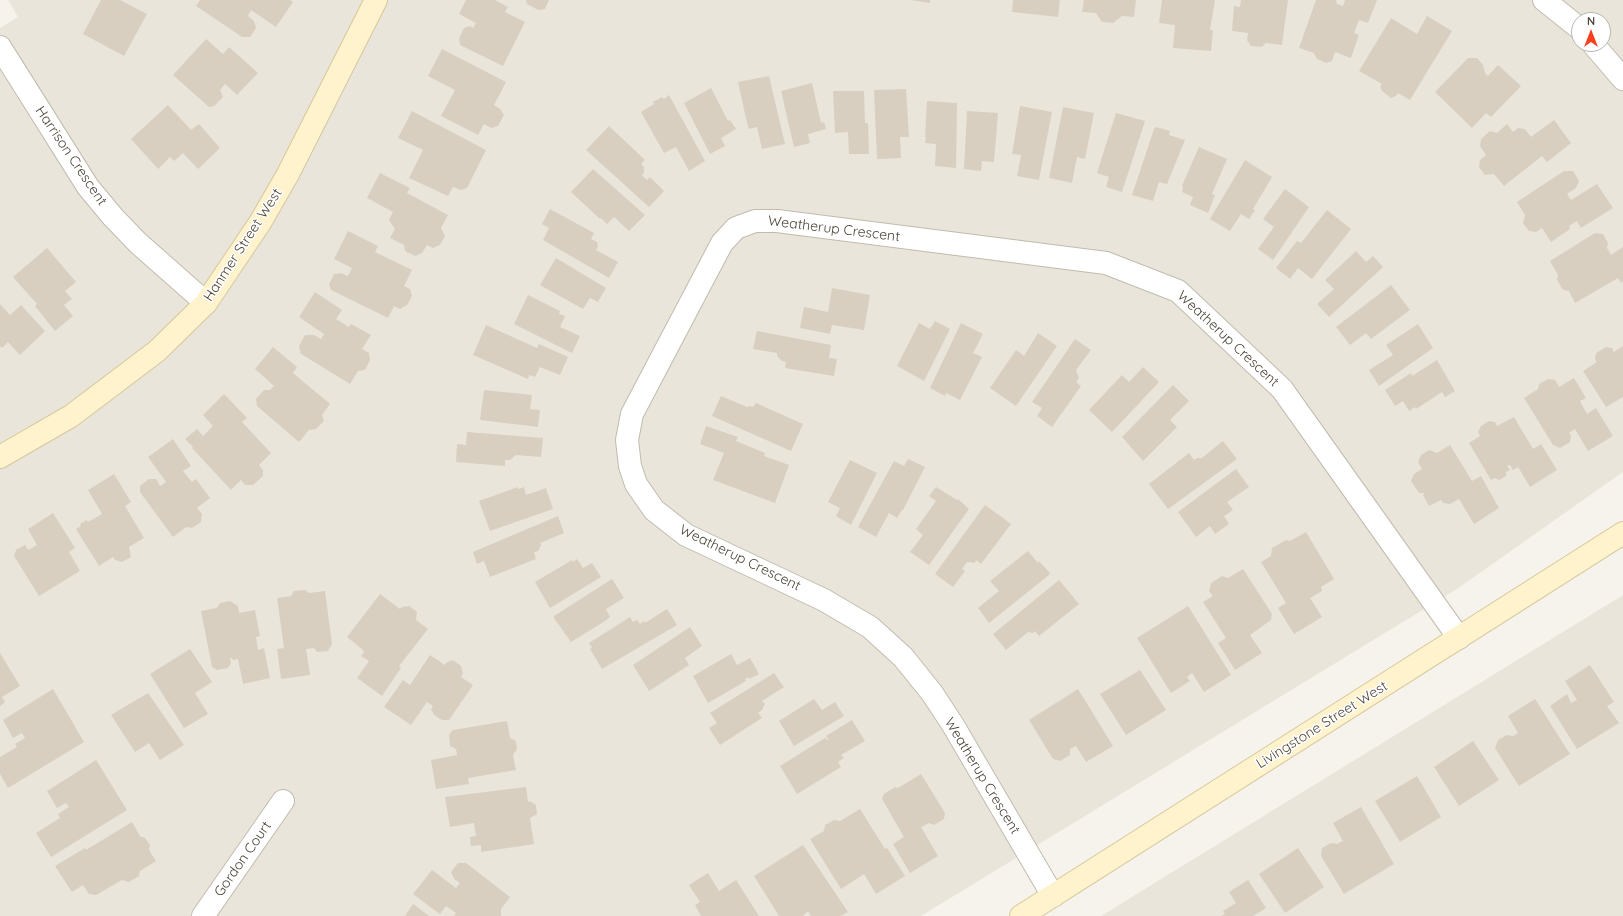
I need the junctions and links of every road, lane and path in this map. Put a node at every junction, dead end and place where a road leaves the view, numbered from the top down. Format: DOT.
graph roads {
  1 [pos="376,0"];
  2 [pos="1544,0"];
  3 [pos="1571,22"];
  4 [pos="0,47"];
  5 [pos="1600,52"];
  6 [pos="1623,79"];
  7 [pos="206,303"];
  8 [pos="0,457"];
  9 [pos="1623,533"];
  10 [pos="1460,638"];
  11 [pos="283,801"];
  12 [pos="1053,896"];
  13 [pos="203,916"];
  14 [pos="1021,916"];
  1 -- 7 [label="street, Hanmer Street West"];
  2 -- 3 [label="street"];
  4 -- 7 [label="street, Harrison Crescent"];
  5 -- 6 [label="street"];
  7 -- 8 [label="street, Hanmer Street West"];
  9 -- 10 [label="street, Livingstone Street West"];
  10 -- 12 [label="street, Livingstone Street West"];
  10 -- 12 [label="street, Weatherup Crescent"];
  11 -- 13 [label="street, Gordon Court"];
  12 -- 14 [label="street, Livingstone Street West"];
}
